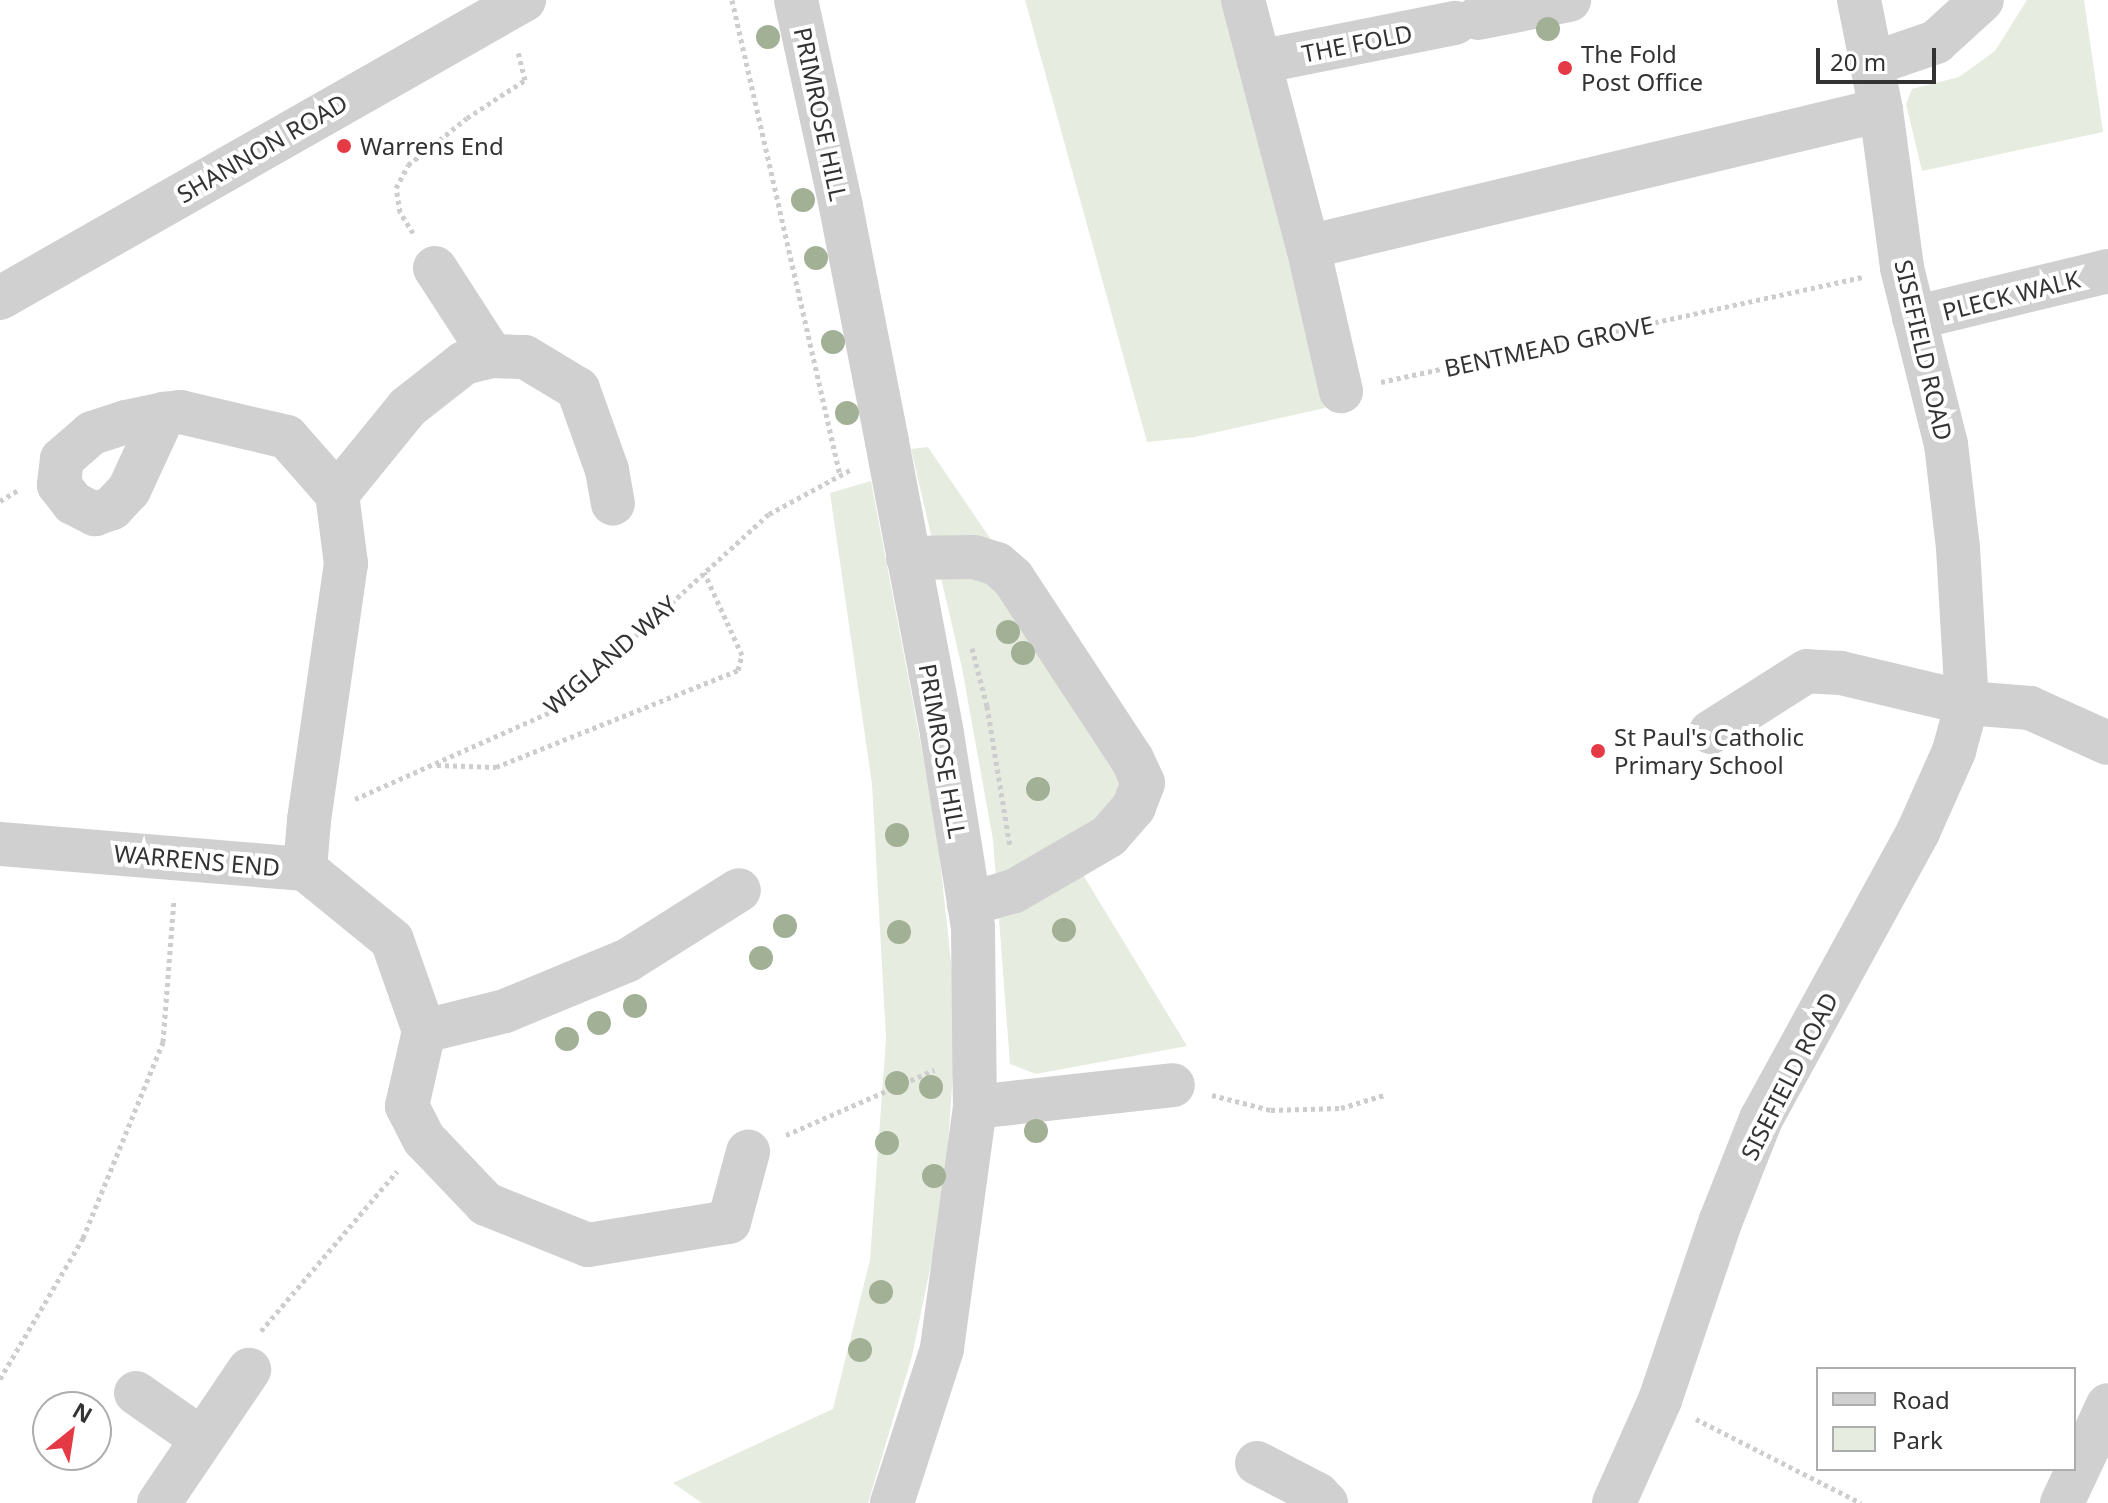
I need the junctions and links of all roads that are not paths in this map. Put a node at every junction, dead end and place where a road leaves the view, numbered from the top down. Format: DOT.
graph roads {
  1 [pos="796,0"];
  2 [pos="1243,0"];
  3 [pos="1569,0"];
  4 [pos="1859,0"];
  5 [pos="1982,0"];
  6 [pos="516,5"];
  7 [pos="1259,62"];
  8 [pos="1872,64"];
  9 [pos="1881,110"];
  10 [pos="1308,247"];
  11 [pos="435,268"];
  12 [pos="2108,271"];
  13 [pos="0,298"];
  14 [pos="1914,318"];
  15 [pos="492,356"];
  16 [pos="1341,391"];
  17 [pos="164,414"];
  18 [pos="337,494"];
  19 [pos="613,503"];
  20 [pos="908,558"];
  21 [pos="1967,703"];
  22 [pos="1711,732"];
  23 [pos="2108,743"];
  24 [pos="0,844"];
  25 [pos="305,869"];
  26 [pos="739,890"];
  27 [pos="969,904"];
  28 [pos="424,1031"];
  29 [pos="1173,1085"];
  30 [pos="975,1107"];
  31 [pos="748,1152"];
  32 [pos="249,1370"];
  33 [pos="136,1393"];
  34 [pos="2108,1405"];
  35 [pos="202,1439"];
  36 [pos="1257,1463"];
  37 [pos="159,1503"];
  38 [pos="892,1503"];
  39 [pos="1326,1503"];
  40 [pos="1614,1503"];
  41 [pos="2062,1503"];
  1 -- 20 [label="street, PRIMROSE HILL"];
  2 -- 7 [label="street"];
  3 -- 7 [label="street, THE FOLD"];
  4 -- 8 [label="street, SISEFIELD ROAD"];
  5 -- 8 [label="street"];
  6 -- 13 [label="street, SHANNON ROAD"];
  7 -- 10 [label="street"];
  8 -- 9 [label="street, SISEFIELD ROAD"];
  9 -- 10 [label="street"];
  9 -- 14 [label="street, SISEFIELD ROAD"];
  10 -- 16 [label="street"];
  11 -- 15 [label="street"];
  12 -- 14 [label="street, PLECK WALK"];
  14 -- 21 [label="street, SISEFIELD ROAD"];
  15 -- 18 [label="street"];
  15 -- 19 [label="street"];
  17 -- 18 [label="street"];
  18 -- 25 [label="street, WARRENS END"];
  20 -- 27 [label="street, PRIMROSE HILL"];
  20 -- 27 [label="street"];
  21 -- 22 [label="street"];
  21 -- 23 [label="street"];
  21 -- 40 [label="street, SISEFIELD ROAD"];
  24 -- 25 [label="street, WARRENS END"];
  25 -- 28 [label="street"];
  26 -- 28 [label="street"];
  27 -- 30 [label="street, PRIMROSE HILL"];
  28 -- 31 [label="street"];
  29 -- 30 [label="street"];
  30 -- 38 [label="street, PRIMROSE HILL"];
  32 -- 35 [label="street"];
  33 -- 35 [label="street"];
  34 -- 41 [label="street"];
  35 -- 37 [label="street"];
  36 -- 39 [label="street"];
}
